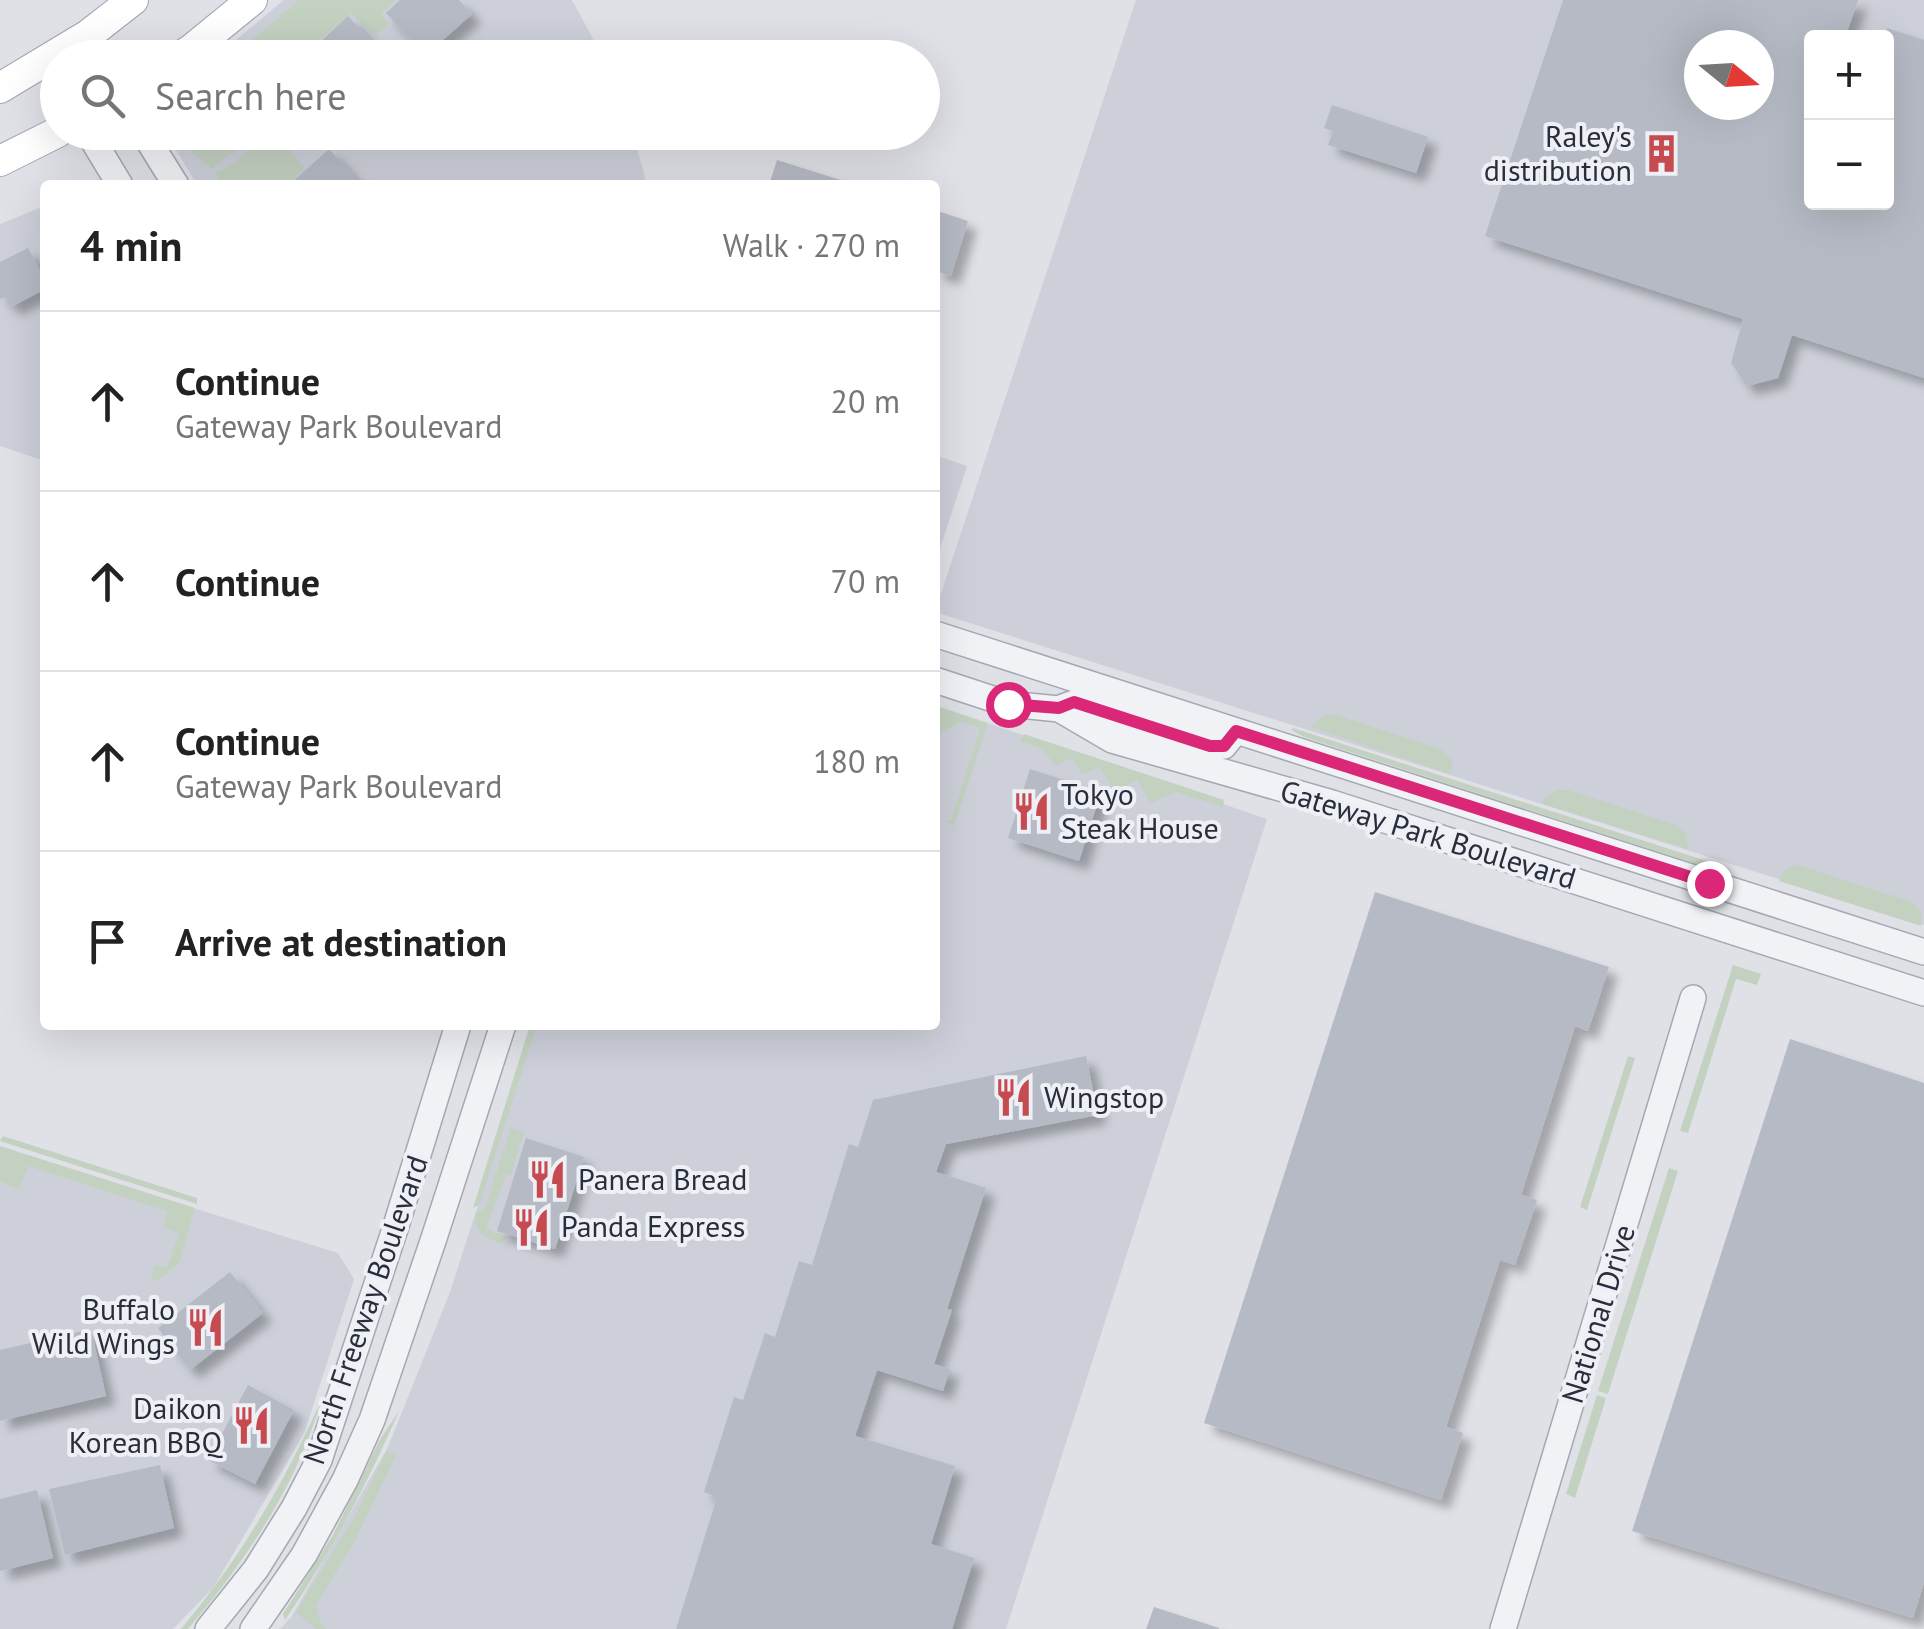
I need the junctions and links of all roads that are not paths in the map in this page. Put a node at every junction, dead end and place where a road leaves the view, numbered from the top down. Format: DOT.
graph roads {
  1 [pos="134,0"];
  2 [pos="230,0"];
  3 [pos="252,0"];
  4 [pos="100,40"];
  5 [pos="193,40"];
  6 [pos="203,40"];
  7 [pos="40,73"];
  8 [pos="0,88"];
  9 [pos="40,141"];
  10 [pos="99,150"];
  11 [pos="154,150"];
  12 [pos="0,161"];
  13 [pos="117,180"];
  14 [pos="173,180"];
  15 [pos="940,636"];
  16 [pos="940,682"];
  17 [pos="1059,708"];
  18 [pos="1236,731"];
  19 [pos="1924,952"];
  20 [pos="1924,993"];
  21 [pos="1693,998"];
  22 [pos="456,1030"];
  23 [pos="501,1030"];
  24 [pos="319,1460"];
  25 [pos="258,1622"];
  26 [pos="208,1629"];
  27 [pos="1503,1629"];
  1 -- 4 [label="main road"];
  2 -- 5 [label="main road"];
  3 -- 6 [label="main road"];
  7 -- 8 [label="main road"];
  9 -- 12 [label="main road"];
  10 -- 13 [label="street"];
  11 -- 14 [label="street"];
  15 -- 18 [label="street, Gateway Park Boulevard"];
  16 -- 17 [label="street, Gateway Park Boulevard"];
  17 -- 18 [label="street"];
  17 -- 20 [label="street, Gateway Park Boulevard"];
  18 -- 19 [label="street, Gateway Park Boulevard"];
  21 -- 27 [label="street, National Drive"];
  22 -- 24 [label="street, North Freeway Boulevard"];
  23 -- 25 [label="street, North Freeway Boulevard"];
  24 -- 25 [label="street"];
  24 -- 26 [label="street, North Freeway Boulevard"];
}
